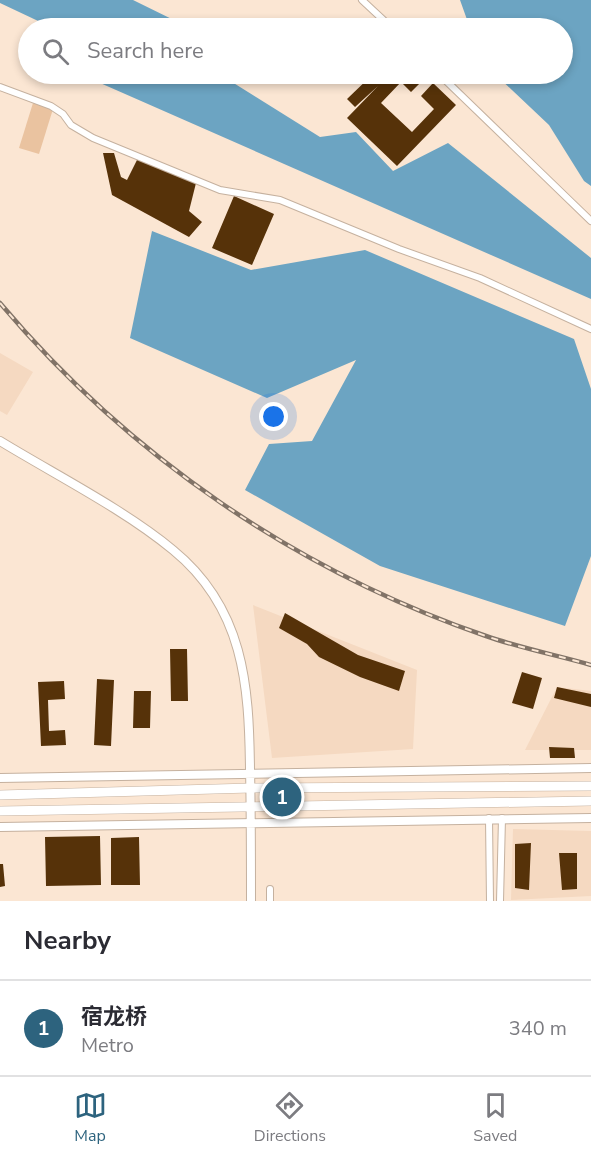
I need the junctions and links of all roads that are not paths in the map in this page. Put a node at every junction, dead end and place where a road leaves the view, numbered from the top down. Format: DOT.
graph roads {
  1 [pos="362,0"];
  2 [pos="381,18"];
  3 [pos="449,84"];
  4 [pos="0,87"];
  5 [pos="591,220"];
  6 [pos="591,329"];
  7 [pos="0,441"];
  8 [pos="591,768"];
  9 [pos="250,772"];
  10 [pos="0,778"];
  11 [pos="591,786"];
  12 [pos="251,788"];
  13 [pos="0,795"];
  14 [pos="591,801"];
  15 [pos="251,808"];
  16 [pos="0,811"];
  17 [pos="489,818"];
  18 [pos="502,818"];
  19 [pos="591,818"];
  20 [pos="251,822"];
  21 [pos="0,827"];
  22 [pos="270,889"];
  23 [pos="251,901"];
  24 [pos="270,901"];
  25 [pos="490,901"];
  26 [pos="501,901"];
  1 -- 2 [label="street"];
  3 -- 5 [label="street"];
  4 -- 6 [label="street"];
  7 -- 9 [label="street"];
  8 -- 9 [label="street"];
  9 -- 10 [label="street"];
  9 -- 12 [label="street"];
  11 -- 12 [label="main road"];
  12 -- 13 [label="main road"];
  12 -- 15 [label="street"];
  14 -- 15 [label="main road"];
  15 -- 16 [label="main road"];
  15 -- 20 [label="street"];
  17 -- 18 [label="street"];
  17 -- 20 [label="street"];
  17 -- 25 [label="street"];
  18 -- 19 [label="street"];
  18 -- 26 [label="street"];
  20 -- 21 [label="street"];
  20 -- 23 [label="street"];
  22 -- 24 [label="street"];
}
